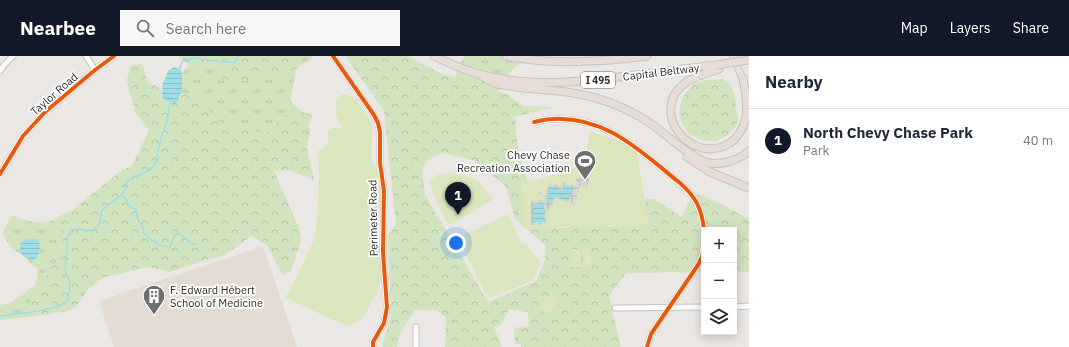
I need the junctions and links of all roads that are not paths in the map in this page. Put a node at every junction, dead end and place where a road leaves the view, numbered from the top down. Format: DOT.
graph roads {
  1 [pos="13,56"];
  2 [pos="86,56"];
  3 [pos="114,56"];
  4 [pos="333,56"];
  5 [pos="434,56"];
  6 [pos="506,56"];
  7 [pos="647,56"];
  8 [pos="733,56"];
  9 [pos="746,56"];
  10 [pos="749,62"];
  11 [pos="718,67"];
  12 [pos="95,70"];
  13 [pos="0,71"];
  14 [pos="480,74"];
  15 [pos="743,78"];
  16 [pos="749,96"];
  17 [pos="534,122"];
  18 [pos="658,129"];
  19 [pos="749,151"];
  20 [pos="0,174"];
  21 [pos="749,188"];
  22 [pos="704,227"];
  23 [pos="701,258"];
  24 [pos="749,306"];
  25 [pos="701,307"];
  26 [pos="737,307"];
  27 [pos="615,308"];
  28 [pos="669,308"];
  29 [pos="416,327"];
  30 [pos="373,344"];
  31 [pos="416,347"];
  32 [pos="647,347"];
  1 -- 13 [label="street"];
  2 -- 12 [label="street"];
  3 -- 12 [label="street, Taylor Road"];
  4 -- 30 [label="street, Perimeter Road"];
  5 -- 14 [label="highway, Capital Beltway / I 495"];
  6 -- 7 [label="highway, Capital Beltway / I 495"];
  8 -- 15 [label="main road"];
  9 -- 10 [label="main road"];
  10 -- 11 [label="highway, Capital Beltway / I 495, bridge"];
  11 -- 14 [label="highway, Capital Beltway / I 495"];
  11 -- 15 [label="highway"];
  12 -- 20 [label="street, Taylor Road"];
  14 -- 18 [label="highway"];
  15 -- 16 [label="main road"];
  17 -- 22 [label="street"];
  18 -- 19 [label="highway"];
  18 -- 21 [label="highway"];
  23 -- 28 [label="street"];
  24 -- 26 [label="street"];
  25 -- 28 [label="street"];
  27 -- 28 [label="street"];
  28 -- 32 [label="street"];
  29 -- 31 [label="street"];
}
